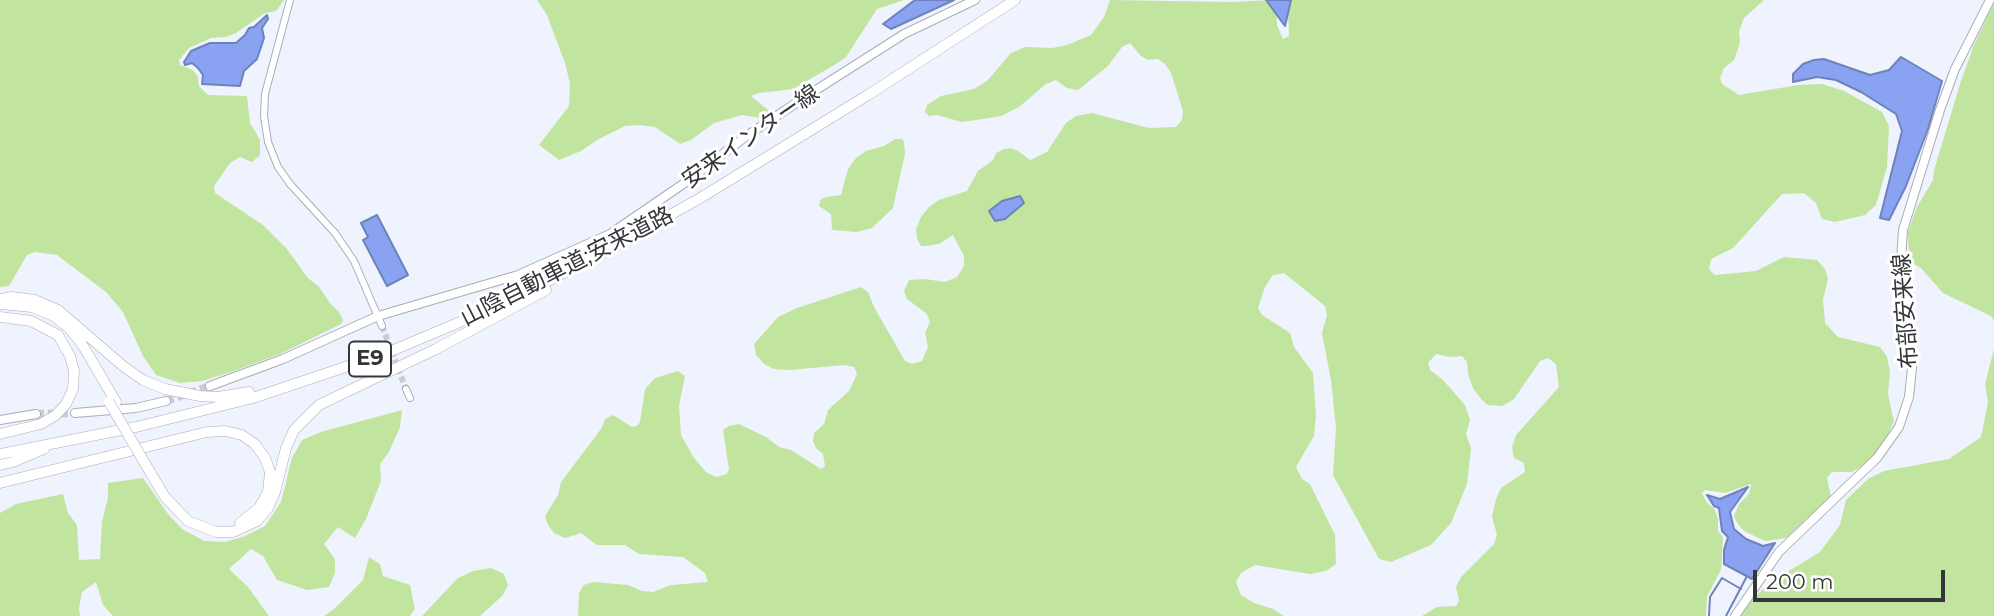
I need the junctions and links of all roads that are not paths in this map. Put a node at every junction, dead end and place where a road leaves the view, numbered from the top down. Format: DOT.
graph roads {
  1 [pos="290,0"];
  2 [pos="975,0"];
  3 [pos="1015,0"];
  4 [pos="1990,0"];
  5 [pos="645,230"];
  6 [pos="0,299"];
  7 [pos="0,304"];
  8 [pos="0,314"];
  9 [pos="378,317"];
  10 [pos="382,326"];
  11 [pos="211,386"];
  12 [pos="406,389"];
  13 [pos="276,391"];
  14 [pos="410,398"];
  15 [pos="166,401"];
  16 [pos="112,402"];
  17 [pos="75,412"];
  18 [pos="36,414"];
  19 [pos="0,420"];
  20 [pos="0,434"];
  21 [pos="50,445"];
  22 [pos="0,451"];
  23 [pos="0,463"];
  24 [pos="153,471"];
  25 [pos="0,483"];
  26 [pos="1735,616"];
  1 -- 9 [label="street"];
  2 -- 9 [label="main road, 安来インター線"];
  3 -- 5 [label="highway, 山陰自動車道;安来道路 / E9"];
  4 -- 26 [label="main road, 布部安来線"];
  5 -- 13 [label="highway, 山陰自動車道;安来道路 / E9"];
  5 -- 24 [label="highway"];
  6 -- 13 [label="highway"];
  7 -- 16 [label="highway"];
  8 -- 16 [label="highway"];
  8 -- 20 [label="highway"];
  9 -- 10 [label="street"];
  9 -- 11 [label="main road, 安来インター線"];
  12 -- 14 [label="street"];
  13 -- 21 [label="highway, 山陰自動車道;安来道路 / E9"];
  15 -- 17 [label="main road"];
  16 -- 24 [label="highway"];
  18 -- 19 [label="main road"];
  21 -- 22 [label="highway, E9"];
  21 -- 23 [label="highway, E9"];
  24 -- 25 [label="highway"];
}
